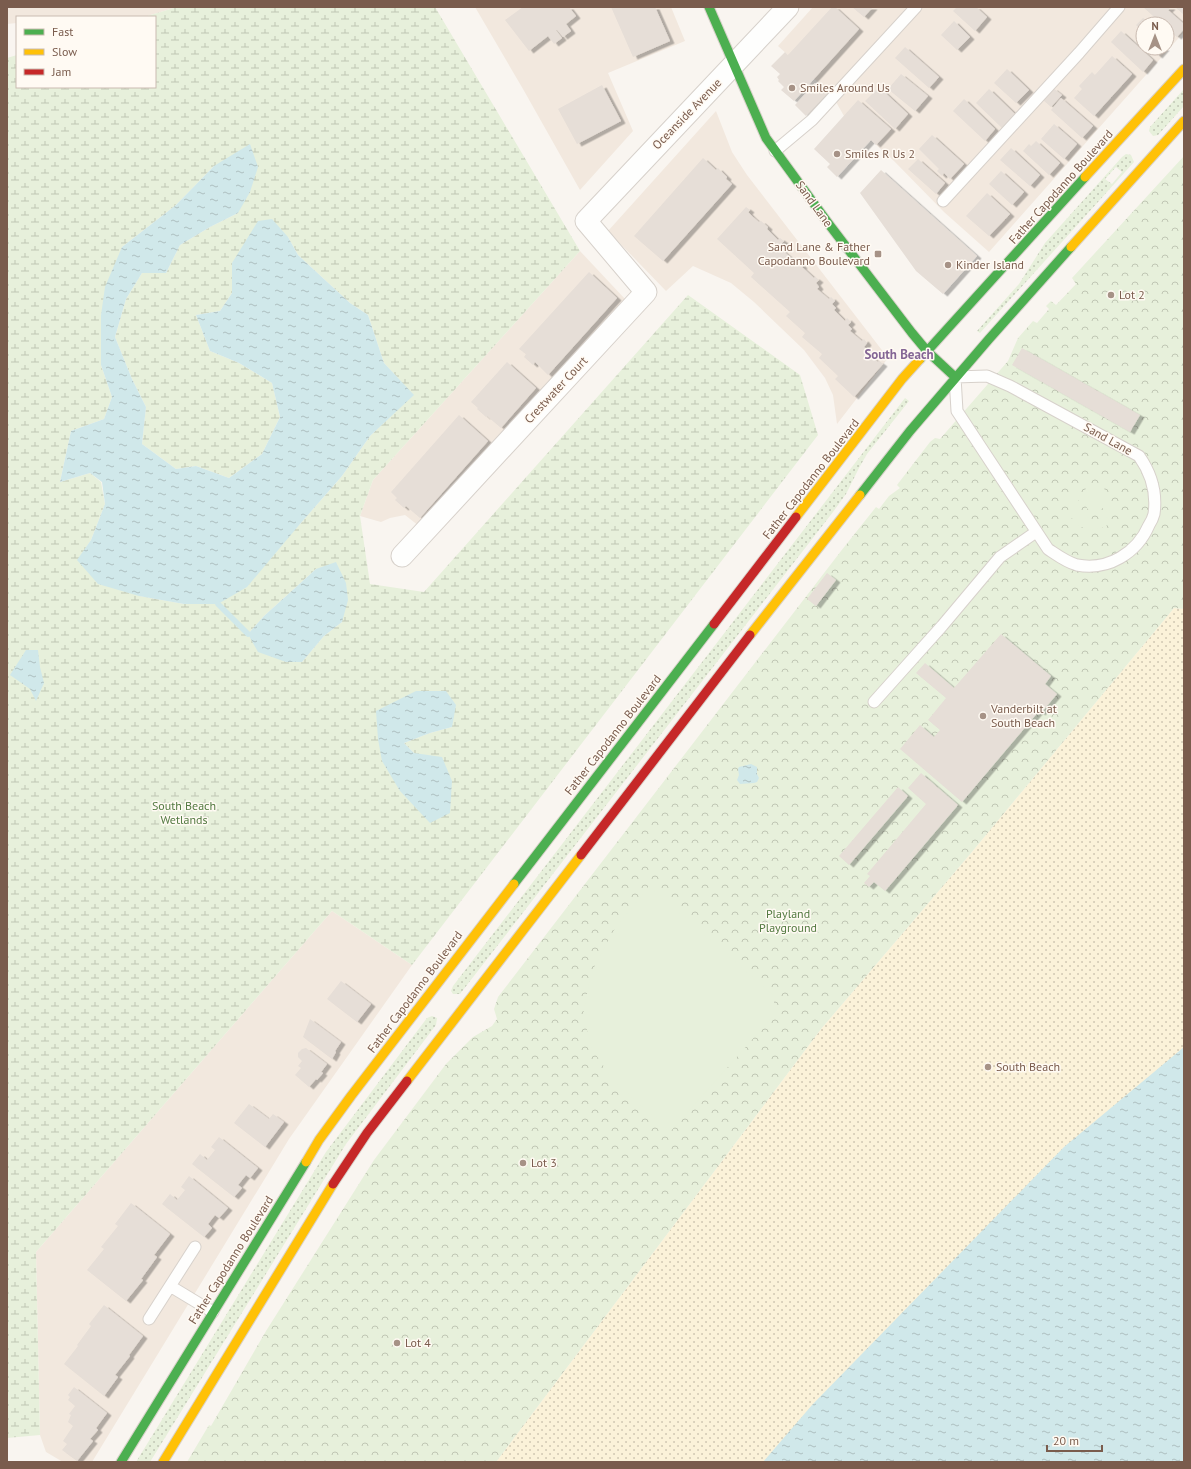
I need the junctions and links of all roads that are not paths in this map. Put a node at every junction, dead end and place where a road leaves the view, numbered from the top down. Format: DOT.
graph roads {
  1 [pos="709,7"];
  2 [pos="788,7"];
  3 [pos="916,7"];
  4 [pos="1119,7"];
  5 [pos="734,64"];
  6 [pos="1184,69"];
  7 [pos="1184,121"];
  8 [pos="775,150"];
  9 [pos="942,201"];
  10 [pos="586,221"];
  11 [pos="927,351"];
  12 [pos="955,376"];
  13 [pos="1036,532"];
  14 [pos="402,556"];
  15 [pos="874,702"];
  16 [pos="194,1247"];
  17 [pos="170,1286"];
  18 [pos="213,1312"];
  19 [pos="149,1319"];
  20 [pos="121,1462"];
  21 [pos="163,1462"];
  1 -- 5 [label="main road, Sand Lane"];
  2 -- 5 [label="street, Oceanside Avenue"];
  3 -- 8 [label="lane"];
  4 -- 9 [label="lane"];
  5 -- 8 [label="main road, Sand Lane"];
  5 -- 10 [label="street, Oceanside Avenue"];
  6 -- 11 [label="main road, Father Capodanno Boulevard"];
  7 -- 12 [label="main road"];
  8 -- 11 [label="main road, Sand Lane"];
  10 -- 14 [label="street, Crestwater Court"];
  11 -- 12 [label="main road, Sand Lane"];
  11 -- 18 [label="main road, Father Capodanno Boulevard"];
  12 -- 13 [label="lane, Sand Lane"];
  12 -- 13 [label="lane, Sand Lane"];
  12 -- 21 [label="main road"];
  13 -- 15 [label="lane"];
  16 -- 17 [label="lane"];
  17 -- 18 [label="lane"];
  17 -- 19 [label="lane"];
  18 -- 20 [label="main road, Father Capodanno Boulevard"];
}
